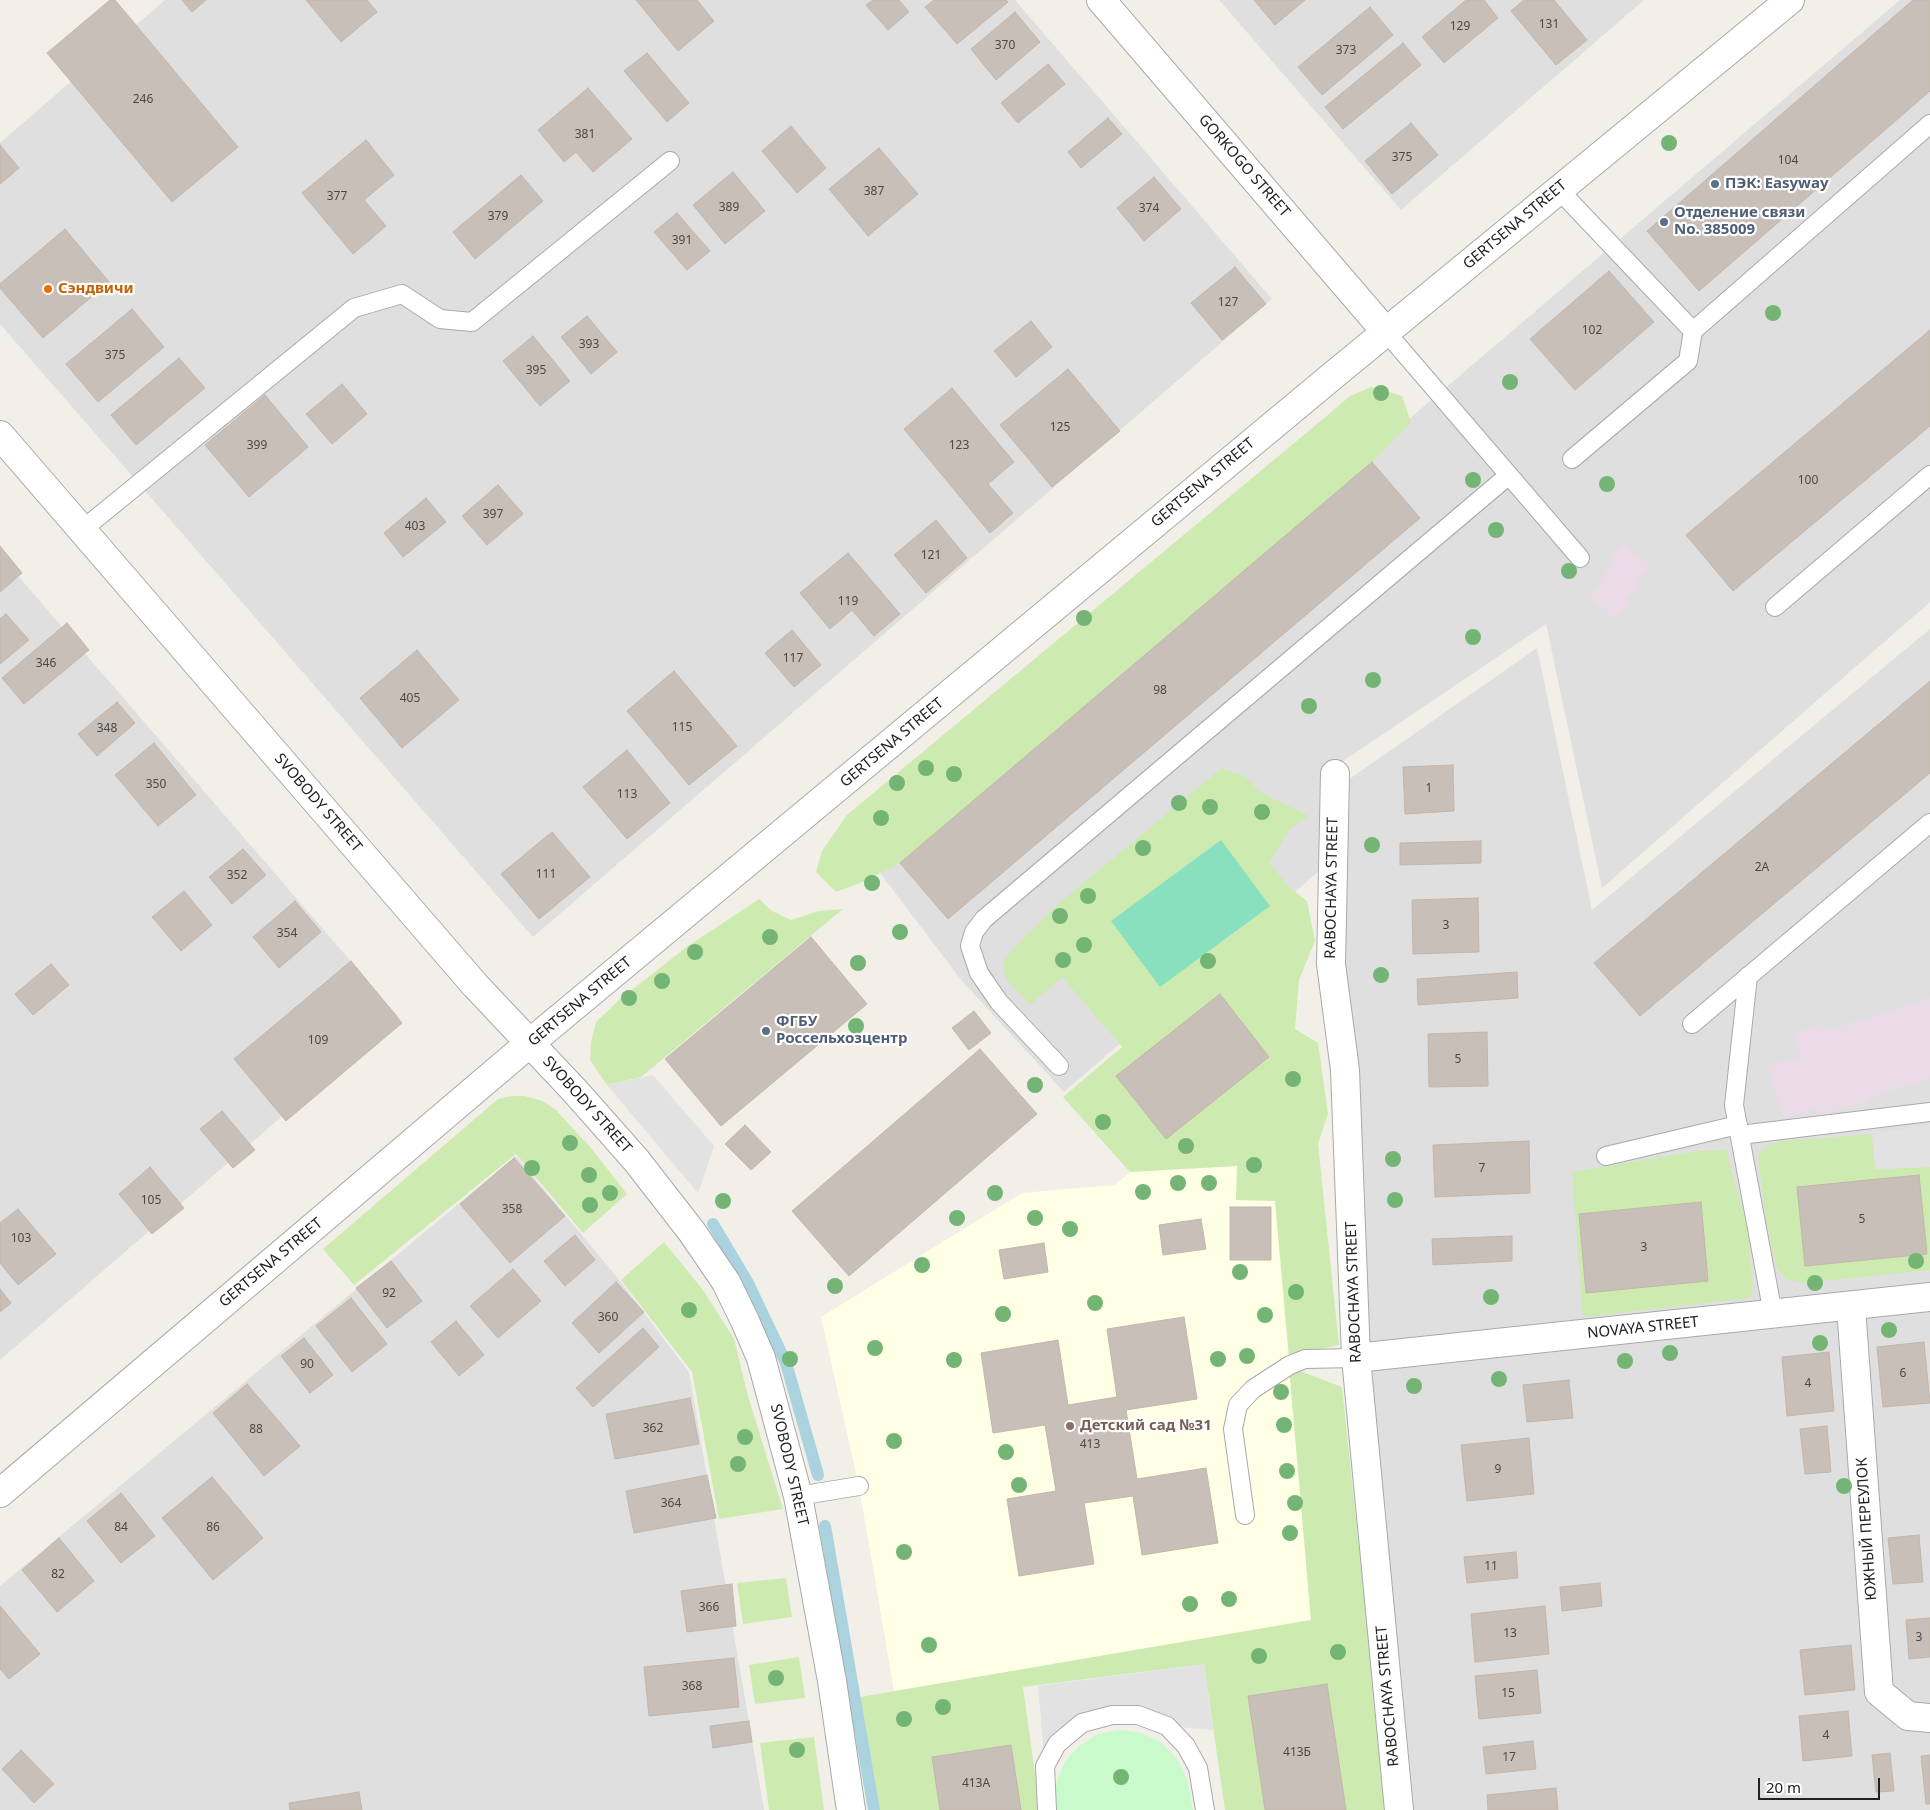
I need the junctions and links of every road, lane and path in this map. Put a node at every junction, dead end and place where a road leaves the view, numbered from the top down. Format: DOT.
graph roads {
  1 [pos="1101,0"];
  2 [pos="1790,0"];
  3 [pos="1930,124"];
  4 [pos="670,160"];
  5 [pos="1558,189"];
  6 [pos="1693,331"];
  7 [pos="1386,332"];
  8 [pos="0,436"];
  9 [pos="1572,459"];
  10 [pos="1509,476"];
  11 [pos="1930,476"];
  12 [pos="82,530"];
  13 [pos="1580,558"];
  14 [pos="1775,607"];
  15 [pos="1335,774"];
  16 [pos="1930,823"];
  17 [pos="1748,976"];
  18 [pos="1692,1024"];
  19 [pos="531,1042"];
  20 [pos="1059,1066"];
  21 [pos="1930,1112"];
  22 [pos="1739,1130"];
  23 [pos="1606,1156"];
  24 [pos="1930,1297"];
  25 [pos="1850,1307"];
  26 [pos="1773,1314"];
  27 [pos="1356,1358"];
  28 [pos="859,1486"];
  29 [pos="0,1493"];
  30 [pos="798,1496"];
  31 [pos="1245,1515"];
  32 [pos="1930,1718"];
  33 [pos="851,1810"];
  34 [pos="1047,1810"];
  35 [pos="1205,1810"];
  36 [pos="1399,1810"];
  1 -- 7 [label="street, GORKOGO STREET"];
  2 -- 5 [label="street, GERTSENA STREET"];
  3 -- 6 [label="lane"];
  4 -- 12 [label="lane"];
  5 -- 6 [label="lane"];
  5 -- 7 [label="street, GERTSENA STREET"];
  6 -- 9 [label="lane"];
  7 -- 10 [label="lane"];
  7 -- 19 [label="street, GERTSENA STREET"];
  8 -- 12 [label="street, SVOBODY STREET"];
  10 -- 13 [label="lane"];
  10 -- 20 [label="lane"];
  11 -- 14 [label="lane"];
  12 -- 19 [label="street, SVOBODY STREET"];
  15 -- 27 [label="street, RABOCHAYA STREET"];
  16 -- 17 [label="lane"];
  17 -- 18 [label="lane"];
  17 -- 22 [label="lane"];
  19 -- 29 [label="street, GERTSENA STREET"];
  19 -- 30 [label="street, SVOBODY STREET"];
  21 -- 22 [label="lane"];
  22 -- 23 [label="lane"];
  22 -- 26 [label="lane"];
  24 -- 25 [label="street, NOVAYA STREET"];
  25 -- 26 [label="street, NOVAYA STREET"];
  25 -- 32 [label="street, ЮЖНЫЙ ПЕРЕУЛОК"];
  26 -- 27 [label="street, NOVAYA STREET"];
  27 -- 31 [label="lane"];
  27 -- 36 [label="street, RABOCHAYA STREET"];
  28 -- 30 [label="lane"];
  30 -- 33 [label="street, SVOBODY STREET"];
  34 -- 35 [label="lane"];
}
